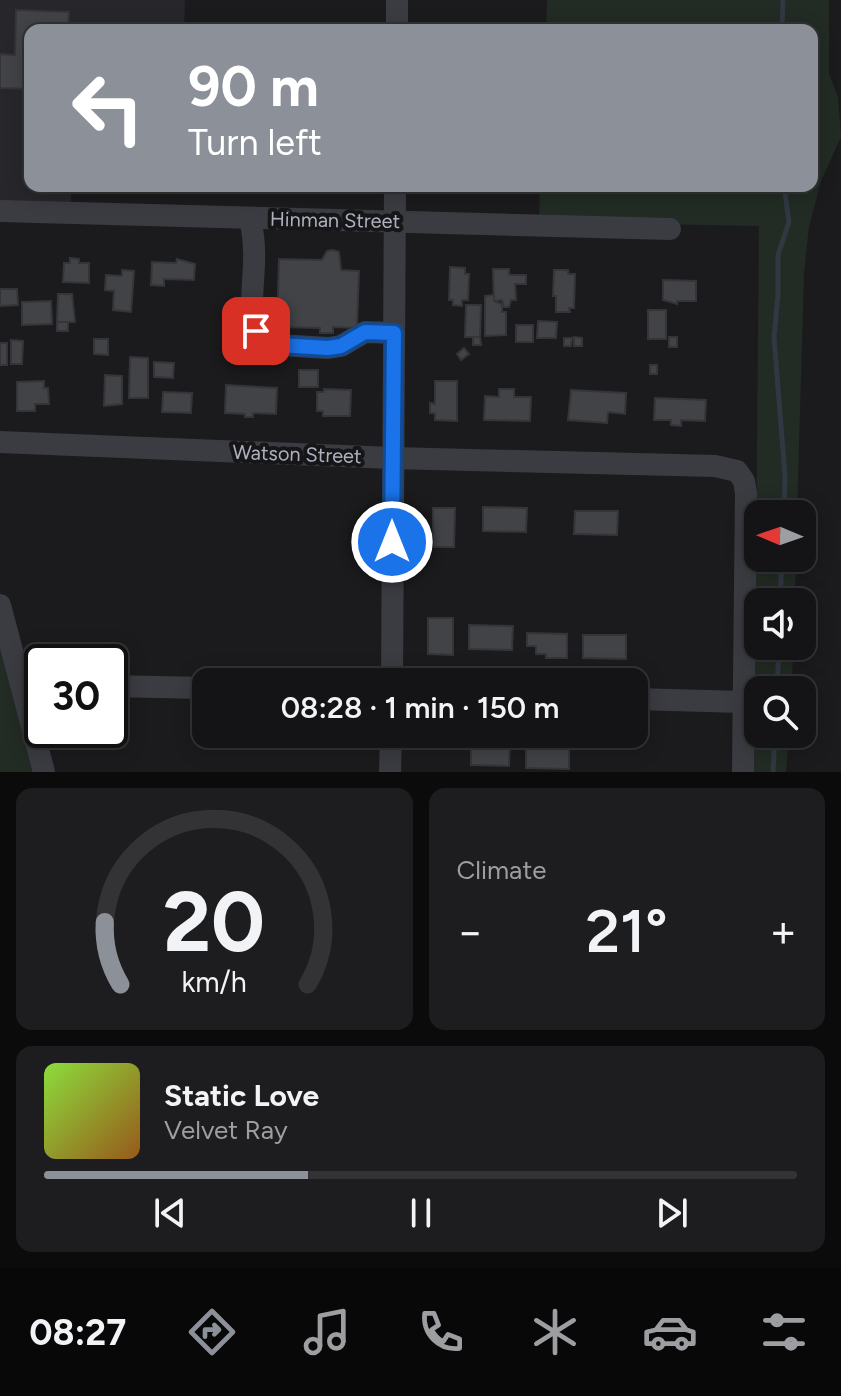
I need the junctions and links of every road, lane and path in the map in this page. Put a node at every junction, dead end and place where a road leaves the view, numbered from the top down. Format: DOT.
graph roads {
  1 [pos="397,0"];
  2 [pos="397,24"];
  3 [pos="395,192"];
  4 [pos="0,211"];
  5 [pos="250,218"];
  6 [pos="395,221"];
  7 [pos="670,229"];
  8 [pos="394,333"];
  9 [pos="0,442"];
  10 [pos="392,458"];
  11 [pos="0,605"];
  12 [pos="24,666"];
  13 [pos="392,668"];
  14 [pos="128,686"];
  15 [pos="192,688"];
  16 [pos="648,699"];
  17 [pos="743,702"];
  18 [pos="40,748"];
  19 [pos="391,748"];
  20 [pos="44,772"];
  21 [pos="390,772"];
  22 [pos="743,772"];
  1 -- 2 [label="street"];
  3 -- 6 [label="street"];
  4 -- 5 [label="street, Hinman Street"];
  5 -- 6 [label="street, Hinman Street"];
  5 -- 8 [label="street"];
  6 -- 7 [label="street, Hinman Street"];
  6 -- 8 [label="street"];
  8 -- 10 [label="street"];
  9 -- 10 [label="street, Watson Street"];
  10 -- 13 [label="street"];
  10 -- 17 [label="street, Watson Street"];
  11 -- 12 [label="street"];
  14 -- 15 [label="street"];
  16 -- 17 [label="street"];
  17 -- 22 [label="street"];
  18 -- 20 [label="street"];
  19 -- 21 [label="street"];
}
